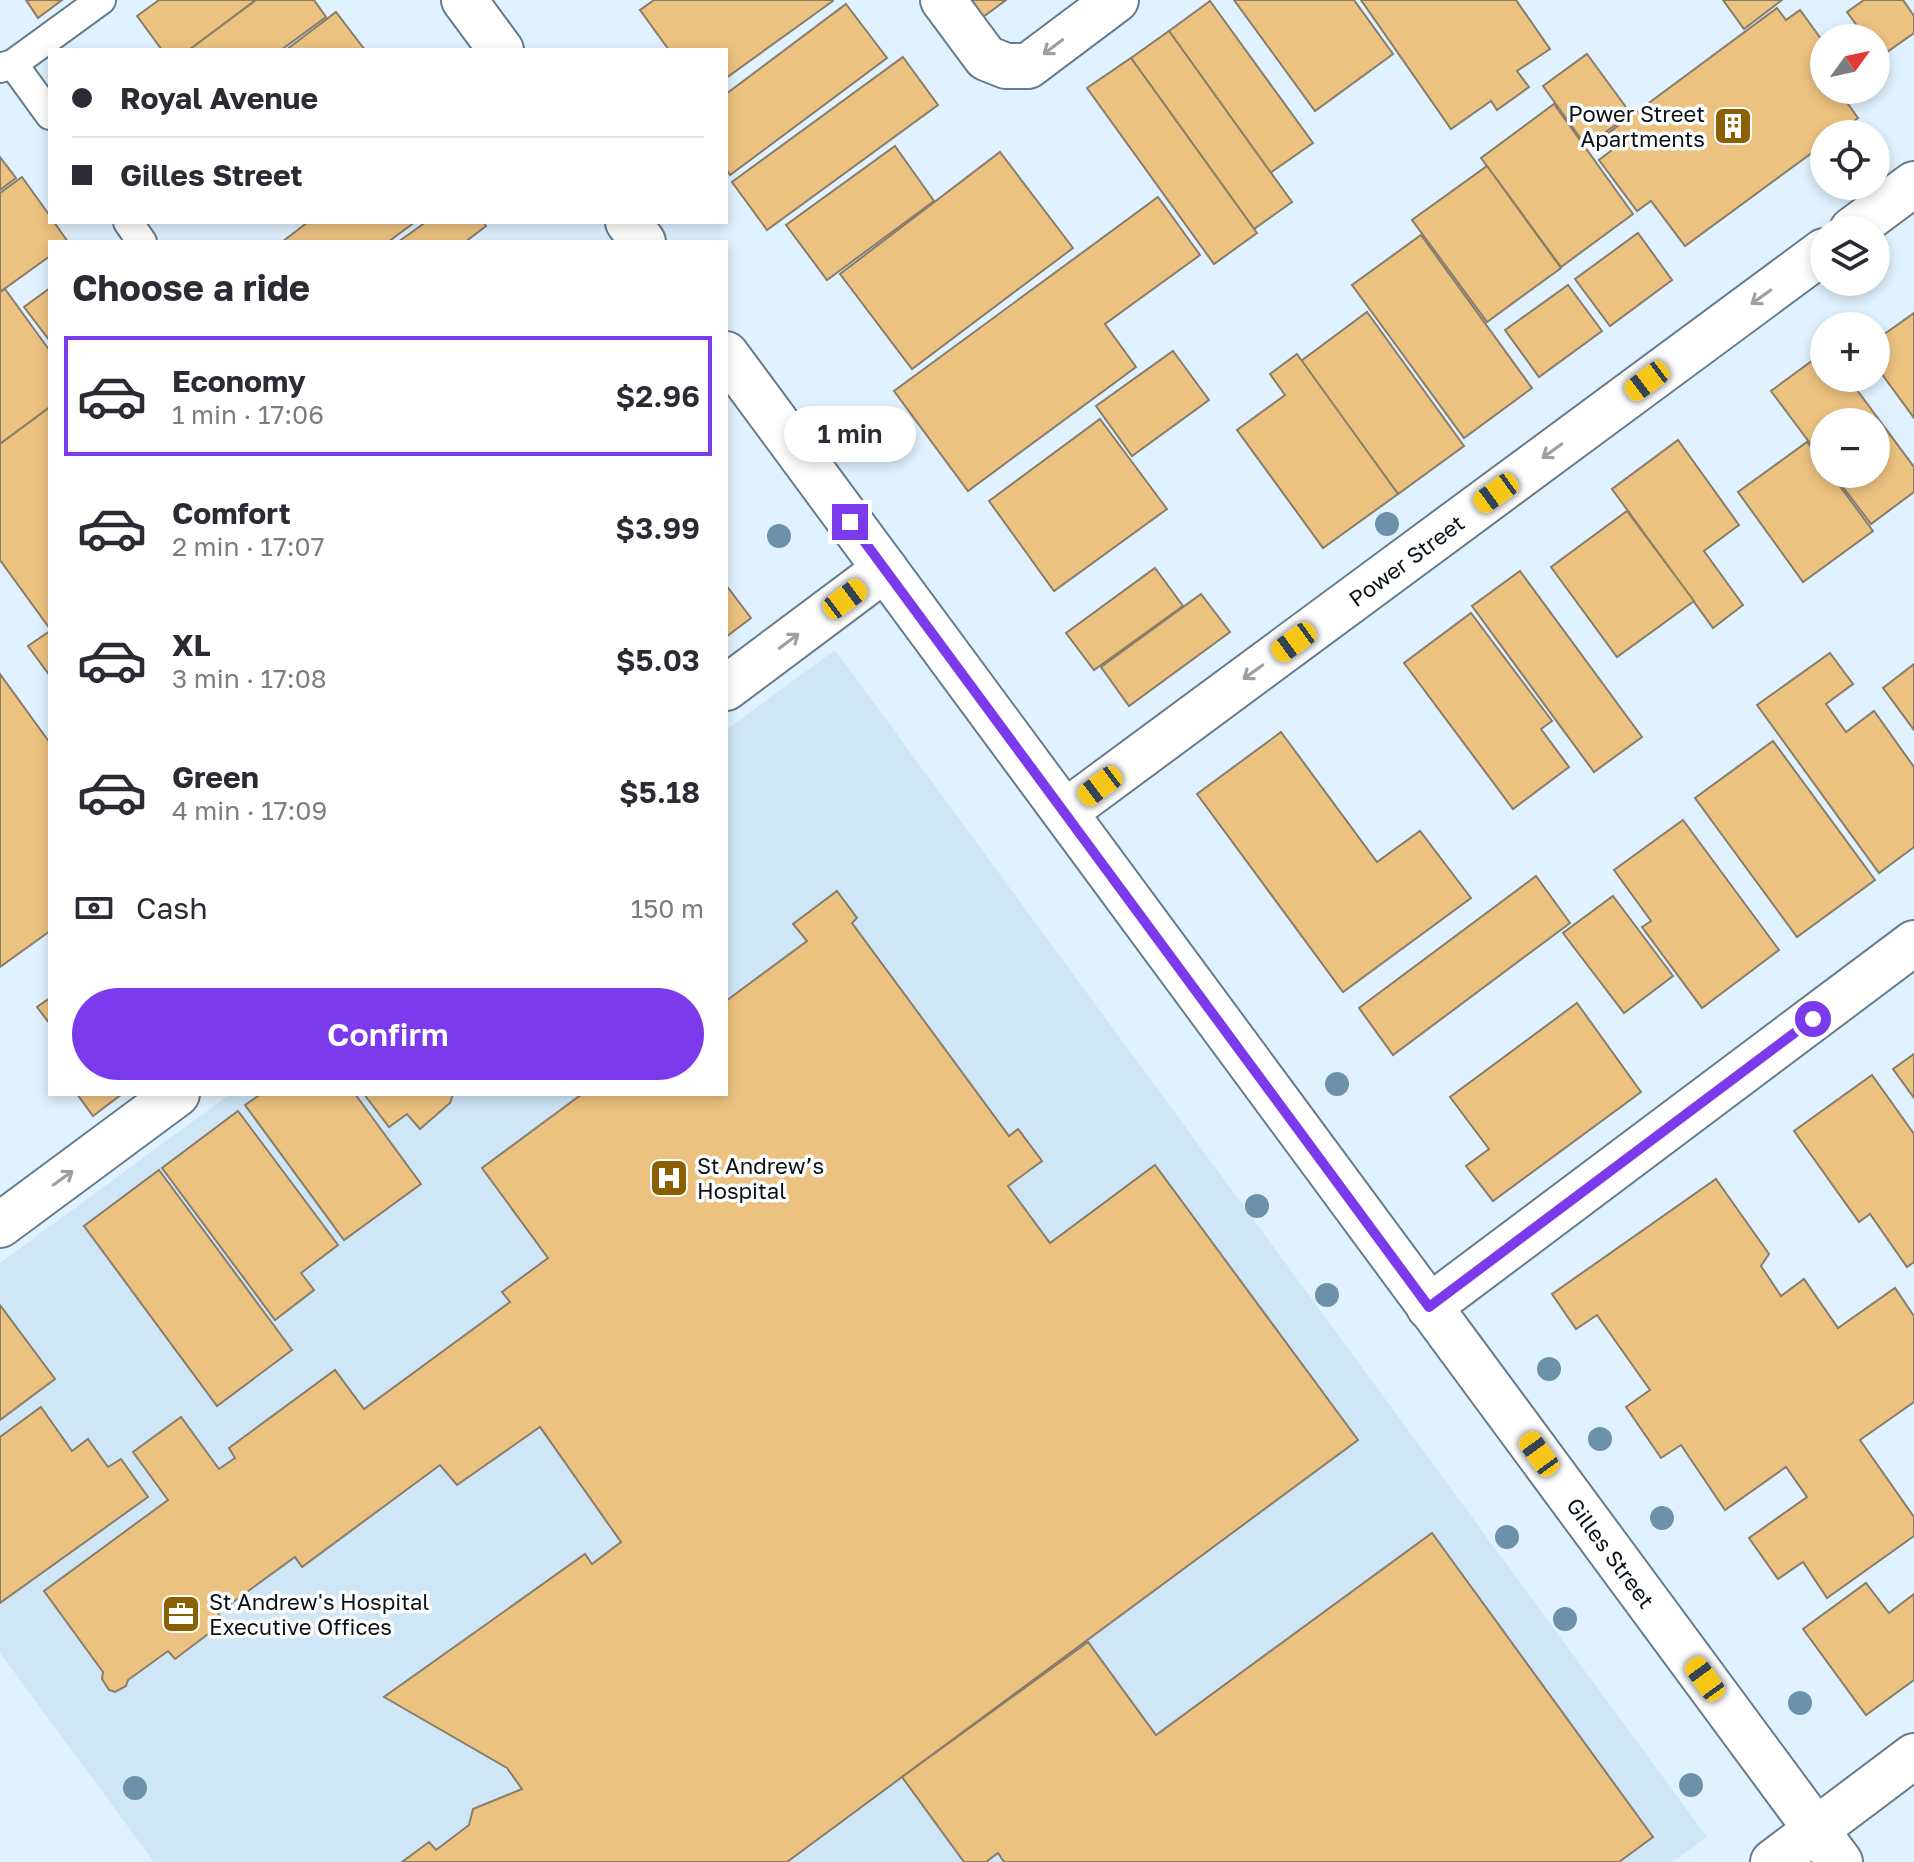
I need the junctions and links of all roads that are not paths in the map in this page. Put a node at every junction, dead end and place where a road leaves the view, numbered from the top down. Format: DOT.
graph roads {
  1 [pos="101,0"];
  2 [pos="464,0"];
  3 [pos="943,0"];
  4 [pos="1116,0"];
  5 [pos="500,48"];
  6 [pos="6,66"];
  7 [pos="48,113"];
  8 [pos="1914,184"];
  9 [pos="1871,216"];
  10 [pos="1810,261"];
  11 [pos="728,357"];
  12 [pos="885,569"];
  13 [pos="728,687"];
  14 [pos="1065,812"];
  15 [pos="1914,943"];
  16 [pos="174,1096"];
  17 [pos="0,1225"];
  18 [pos="1429,1307"];
  19 [pos="1914,1756"];
  20 [pos="1828,1846"];
  21 [pos="1773,1862"];
  1 -- 6 [label="lane"];
  2 -- 5 [label="street"];
  4 -- 3 [label="street, one-way"];
  6 -- 7 [label="lane"];
  8 -- 9 [label="street"];
  10 -- 14 [label="street, Power Street, one-way"];
  11 -- 12 [label="street, Gilles Street"];
  13 -- 12 [label="street, one-way"];
  12 -- 14 [label="street, Gilles Street"];
  14 -- 18 [label="street, Gilles Street"];
  15 -- 18 [label="street"];
  17 -- 16 [label="street, one-way"];
  18 -- 20 [label="street, Gilles Street"];
  19 -- 20 [label="street"];
  20 -- 21 [label="street"];
}
